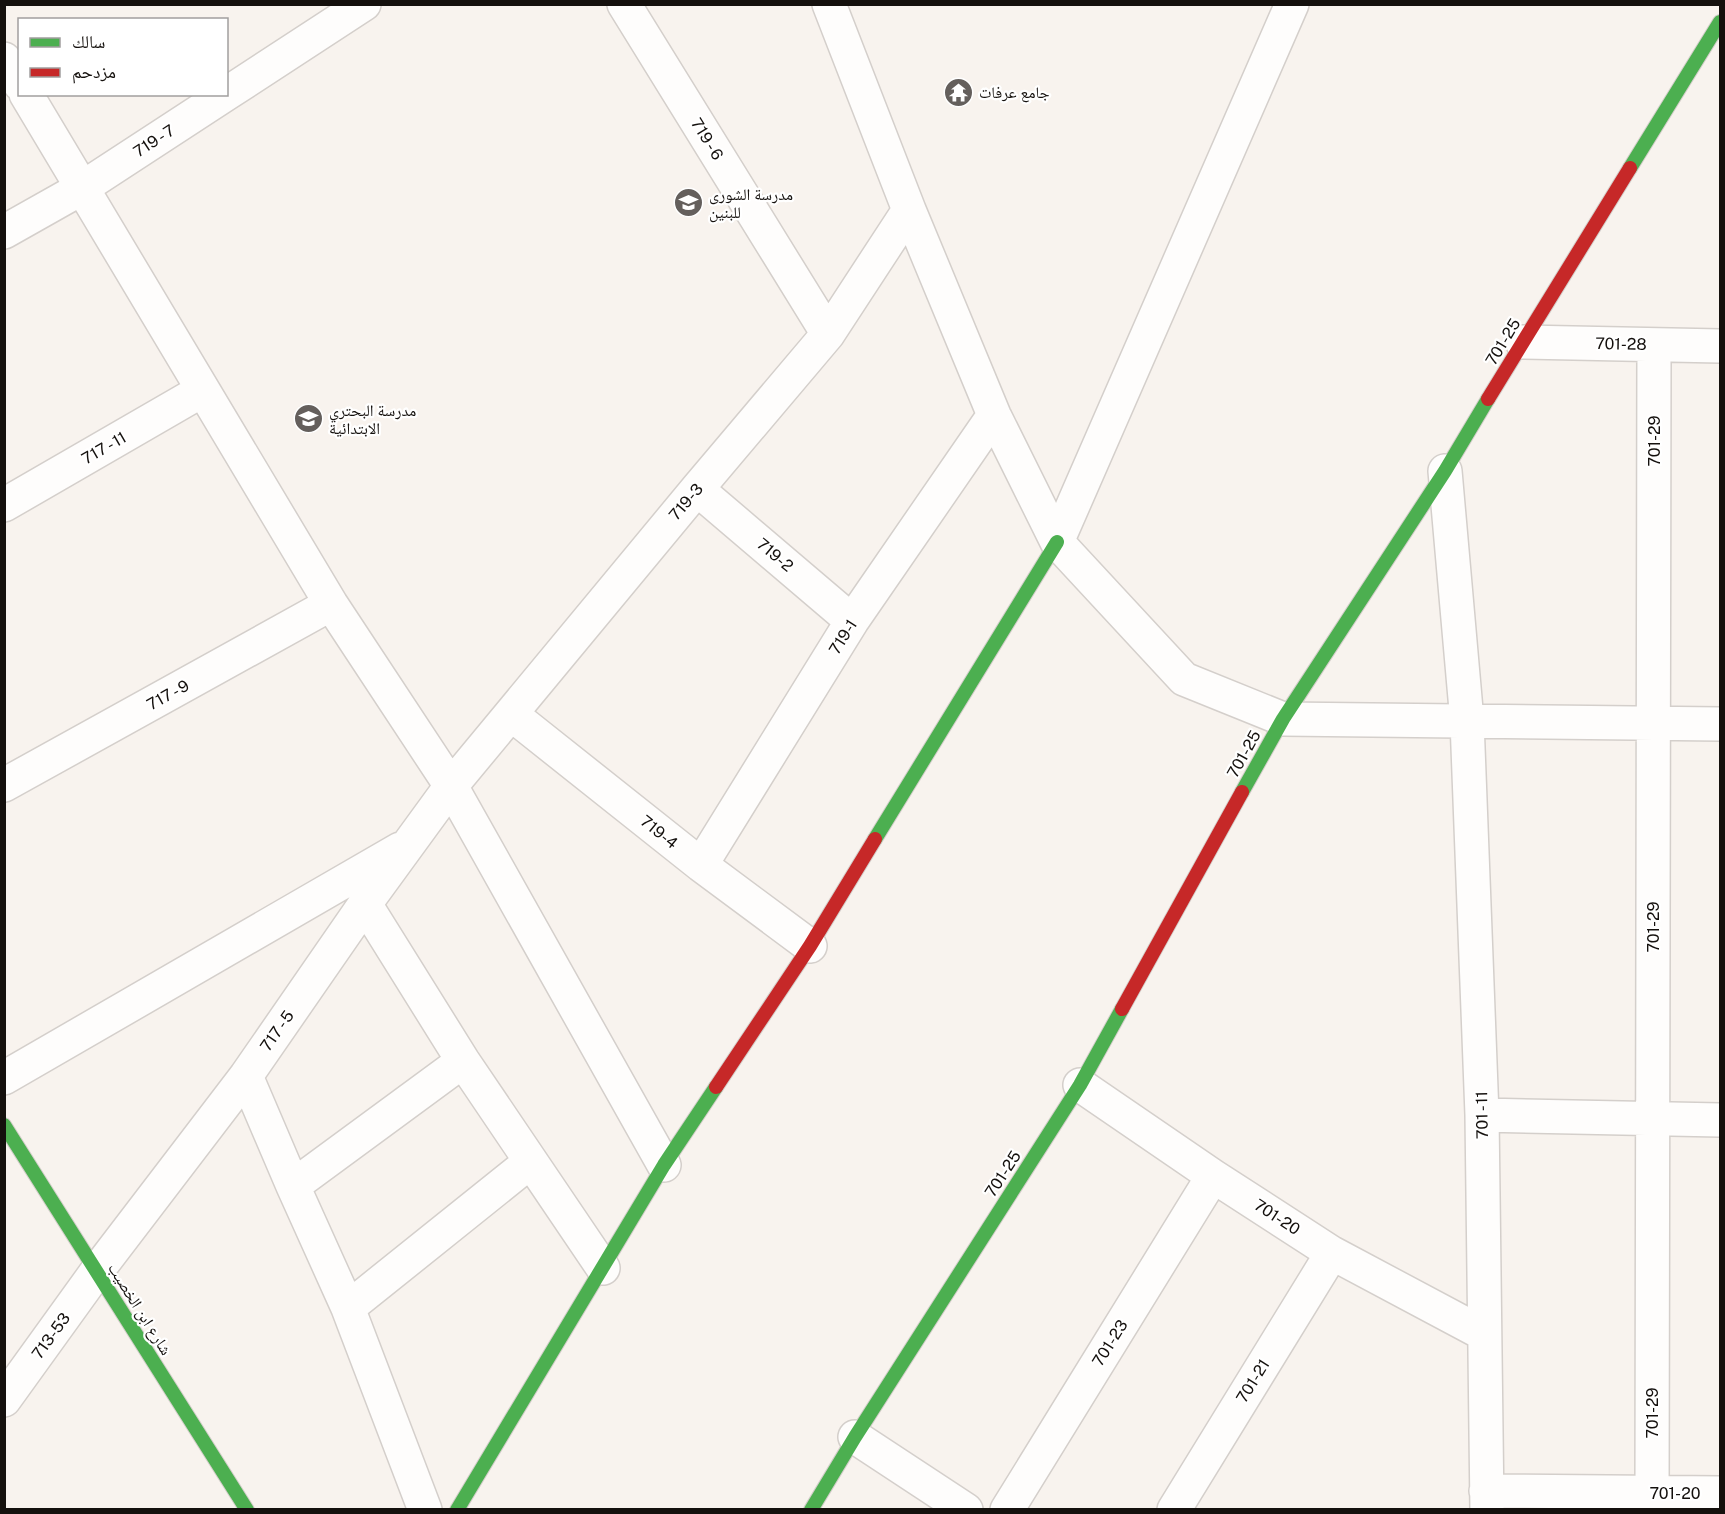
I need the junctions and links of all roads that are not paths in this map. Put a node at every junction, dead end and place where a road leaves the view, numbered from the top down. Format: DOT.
graph roads {
  1 [pos="364,4"];
  2 [pos="624,4"];
  3 [pos="829,4"];
  4 [pos="1292,4"];
  5 [pos="1720,22"];
  6 [pos="4,59"];
  7 [pos="18,81"];
  8 [pos="228,93"];
  9 [pos="27,96"];
  10 [pos="223,96"];
  11 [pos="82,188"];
  12 [pos="909,210"];
  13 [pos="4,232"];
  14 [pos="828,334"];
  15 [pos="1522,342"];
  16 [pos="1654,345"];
  17 [pos="1720,346"];
  18 [pos="203,390"];
  19 [pos="994,415"];
  20 [pos="1445,471"];
  21 [pos="697,489"];
  22 [pos="4,506"];
  23 [pos="1057,542"];
  24 [pos="331,604"];
  25 [pos="852,621"];
  26 [pos="511,714"];
  27 [pos="1282,719"];
  28 [pos="1467,721"];
  29 [pos="1653,723"];
  30 [pos="1720,724"];
  31 [pos="4,785"];
  32 [pos="451,786"];
  33 [pos="410,843"];
  34 [pos="701,865"];
  35 [pos="365,904"];
  36 [pos="810,946"];
  37 [pos="463,1061"];
  38 [pos="246,1076"];
  39 [pos="4,1078"];
  40 [pos="1080,1084"];
  41 [pos="1482,1115"];
  42 [pos="1653,1118"];
  43 [pos="1720,1120"];
  44 [pos="4,1125"];
  45 [pos="530,1162"];
  46 [pos="664,1165"];
  47 [pos="1213,1176"];
  48 [pos="293,1186"];
  49 [pos="1332,1253"];
  50 [pos="603,1268"];
  51 [pos="97,1272"];
  52 [pos="348,1308"];
  53 [pos="1484,1334"];
  54 [pos="4,1400"];
  55 [pos="855,1437"];
  56 [pos="1720,1493"];
  57 [pos="1486,1500"];
  58 [pos="1652,1501"];
  59 [pos="247,1509"];
  60 [pos="425,1509"];
  61 [pos="457,1509"];
  62 [pos="811,1509"];
  63 [pos="966,1509"];
  64 [pos="1007,1509"];
  65 [pos="1174,1509"];
  1 -- 8 [label="street, 719 - 7"];
  2 -- 14 [label="street, 719 - 6"];
  3 -- 12 [label="street"];
  4 -- 23 [label="street"];
  5 -- 15 [label="street, 701-25"];
  6 -- 7 [label="street"];
  9 -- 11 [label="street"];
  10 -- 11 [label="street, 719 - 7"];
  11 -- 13 [label="street, 719 - 7"];
  11 -- 18 [label="street"];
  12 -- 14 [label="street, 719-3"];
  12 -- 19 [label="street"];
  14 -- 21 [label="street, 719-3"];
  15 -- 16 [label="street, 701-28"];
  15 -- 20 [label="street, 701-25"];
  16 -- 17 [label="street, 701-28"];
  16 -- 29 [label="street, 701-29"];
  18 -- 22 [label="street, 717 - 11"];
  18 -- 24 [label="street"];
  19 -- 23 [label="street"];
  19 -- 25 [label="street, 719-1"];
  20 -- 27 [label="street, 701-25"];
  20 -- 28 [label="street, 701 - 11"];
  21 -- 25 [label="street, 719-2"];
  21 -- 26 [label="street, 719-3"];
  23 -- 27 [label="street"];
  23 -- 36 [label="street"];
  24 -- 31 [label="street, 717 - 9"];
  24 -- 32 [label="street"];
  25 -- 34 [label="street, 719-1"];
  26 -- 32 [label="street, 719-3"];
  26 -- 34 [label="street, 719-4"];
  27 -- 28 [label="street"];
  27 -- 40 [label="street, 701-25"];
  28 -- 29 [label="street"];
  28 -- 41 [label="street, 701 - 11"];
  29 -- 30 [label="street"];
  29 -- 42 [label="street, 701-29"];
  32 -- 33 [label="street, 717 - 5"];
  32 -- 46 [label="street"];
  33 -- 35 [label="street, 717 - 5"];
  33 -- 39 [label="street"];
  34 -- 36 [label="street, 719-4"];
  35 -- 37 [label="street"];
  35 -- 38 [label="street, 717 - 5"];
  36 -- 46 [label="street"];
  37 -- 45 [label="street"];
  37 -- 48 [label="street"];
  38 -- 48 [label="street"];
  38 -- 51 [label="street, 717 - 5"];
  40 -- 47 [label="street, 701-20"];
  40 -- 55 [label="street, 701-25"];
  41 -- 42 [label="street"];
  41 -- 53 [label="street, 701 - 11"];
  42 -- 43 [label="street"];
  42 -- 58 [label="street, 701-29"];
  44 -- 51 [label="street, شارع ابن الخصيب"];
  45 -- 50 [label="street"];
  45 -- 52 [label="street"];
  46 -- 50 [label="street"];
  47 -- 49 [label="street, 701-20"];
  47 -- 64 [label="street, 701-23"];
  48 -- 52 [label="street"];
  49 -- 53 [label="street, 701-20"];
  49 -- 65 [label="street, 701-21"];
  50 -- 61 [label="street"];
  51 -- 54 [label="street, 713-53"];
  51 -- 59 [label="street, شارع ابن الخصيب"];
  52 -- 60 [label="street"];
  53 -- 57 [label="street, 701 - 11"];
  55 -- 62 [label="street, 701-25"];
  55 -- 63 [label="street"];
  56 -- 58 [label="street, 701-20"];
  57 -- 58 [label="street, 701-20"];
}
